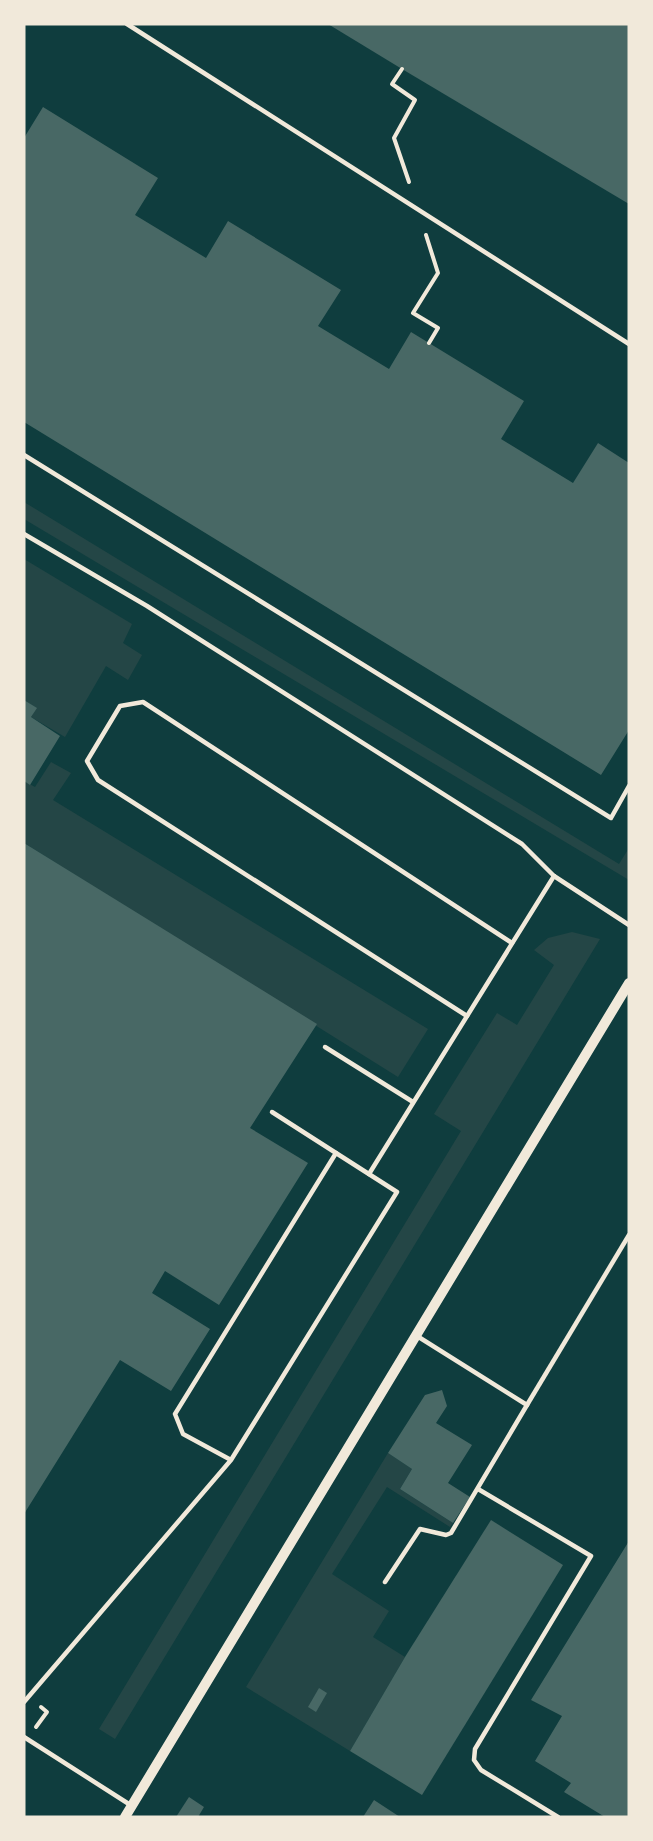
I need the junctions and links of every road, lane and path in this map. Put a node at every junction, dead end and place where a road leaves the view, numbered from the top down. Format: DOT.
graph roads {
  1 [pos="126,24"];
  2 [pos="629,344"];
  3 [pos="24,454"];
  4 [pos="24,534"];
  5 [pos="629,786"];
  6 [pos="554,876"];
  7 [pos="629,925"];
  8 [pos="512,943"];
  9 [pos="629,983"];
  10 [pos="467,1016"];
  11 [pos="325,1047"];
  12 [pos="413,1102"];
  13 [pos="272,1112"];
  14 [pos="336,1153"];
  15 [pos="369,1174"];
  16 [pos="629,1235"];
  17 [pos="416,1336"];
  18 [pos="527,1405"];
  19 [pos="231,1460"];
  20 [pos="478,1489"];
  21 [pos="384,1582"];
  22 [pos="24,1702"];
  23 [pos="24,1737"];
  24 [pos="132,1806"];
  25 [pos="125,1817"];
  26 [pos="558,1817"];
  1 -- 2 [label="lane"];
  3 -- 5 [label="lane"];
  4 -- 6 [label="lane"];
  6 -- 7 [label="lane"];
  6 -- 8 [label="lane"];
  8 -- 10 [label="lane"];
  8 -- 10 [label="lane"];
  9 -- 17 [label="street"];
  10 -- 12 [label="lane"];
  11 -- 12 [label="lane"];
  12 -- 15 [label="lane"];
  13 -- 14 [label="lane"];
  14 -- 15 [label="lane"];
  14 -- 19 [label="lane"];
  15 -- 19 [label="lane"];
  16 -- 18 [label="lane"];
  17 -- 18 [label="lane"];
  17 -- 24 [label="street"];
  18 -- 20 [label="lane"];
  19 -- 22 [label="lane"];
  20 -- 21 [label="lane"];
  20 -- 26 [label="lane"];
  23 -- 24 [label="lane"];
  24 -- 25 [label="street"];
}
